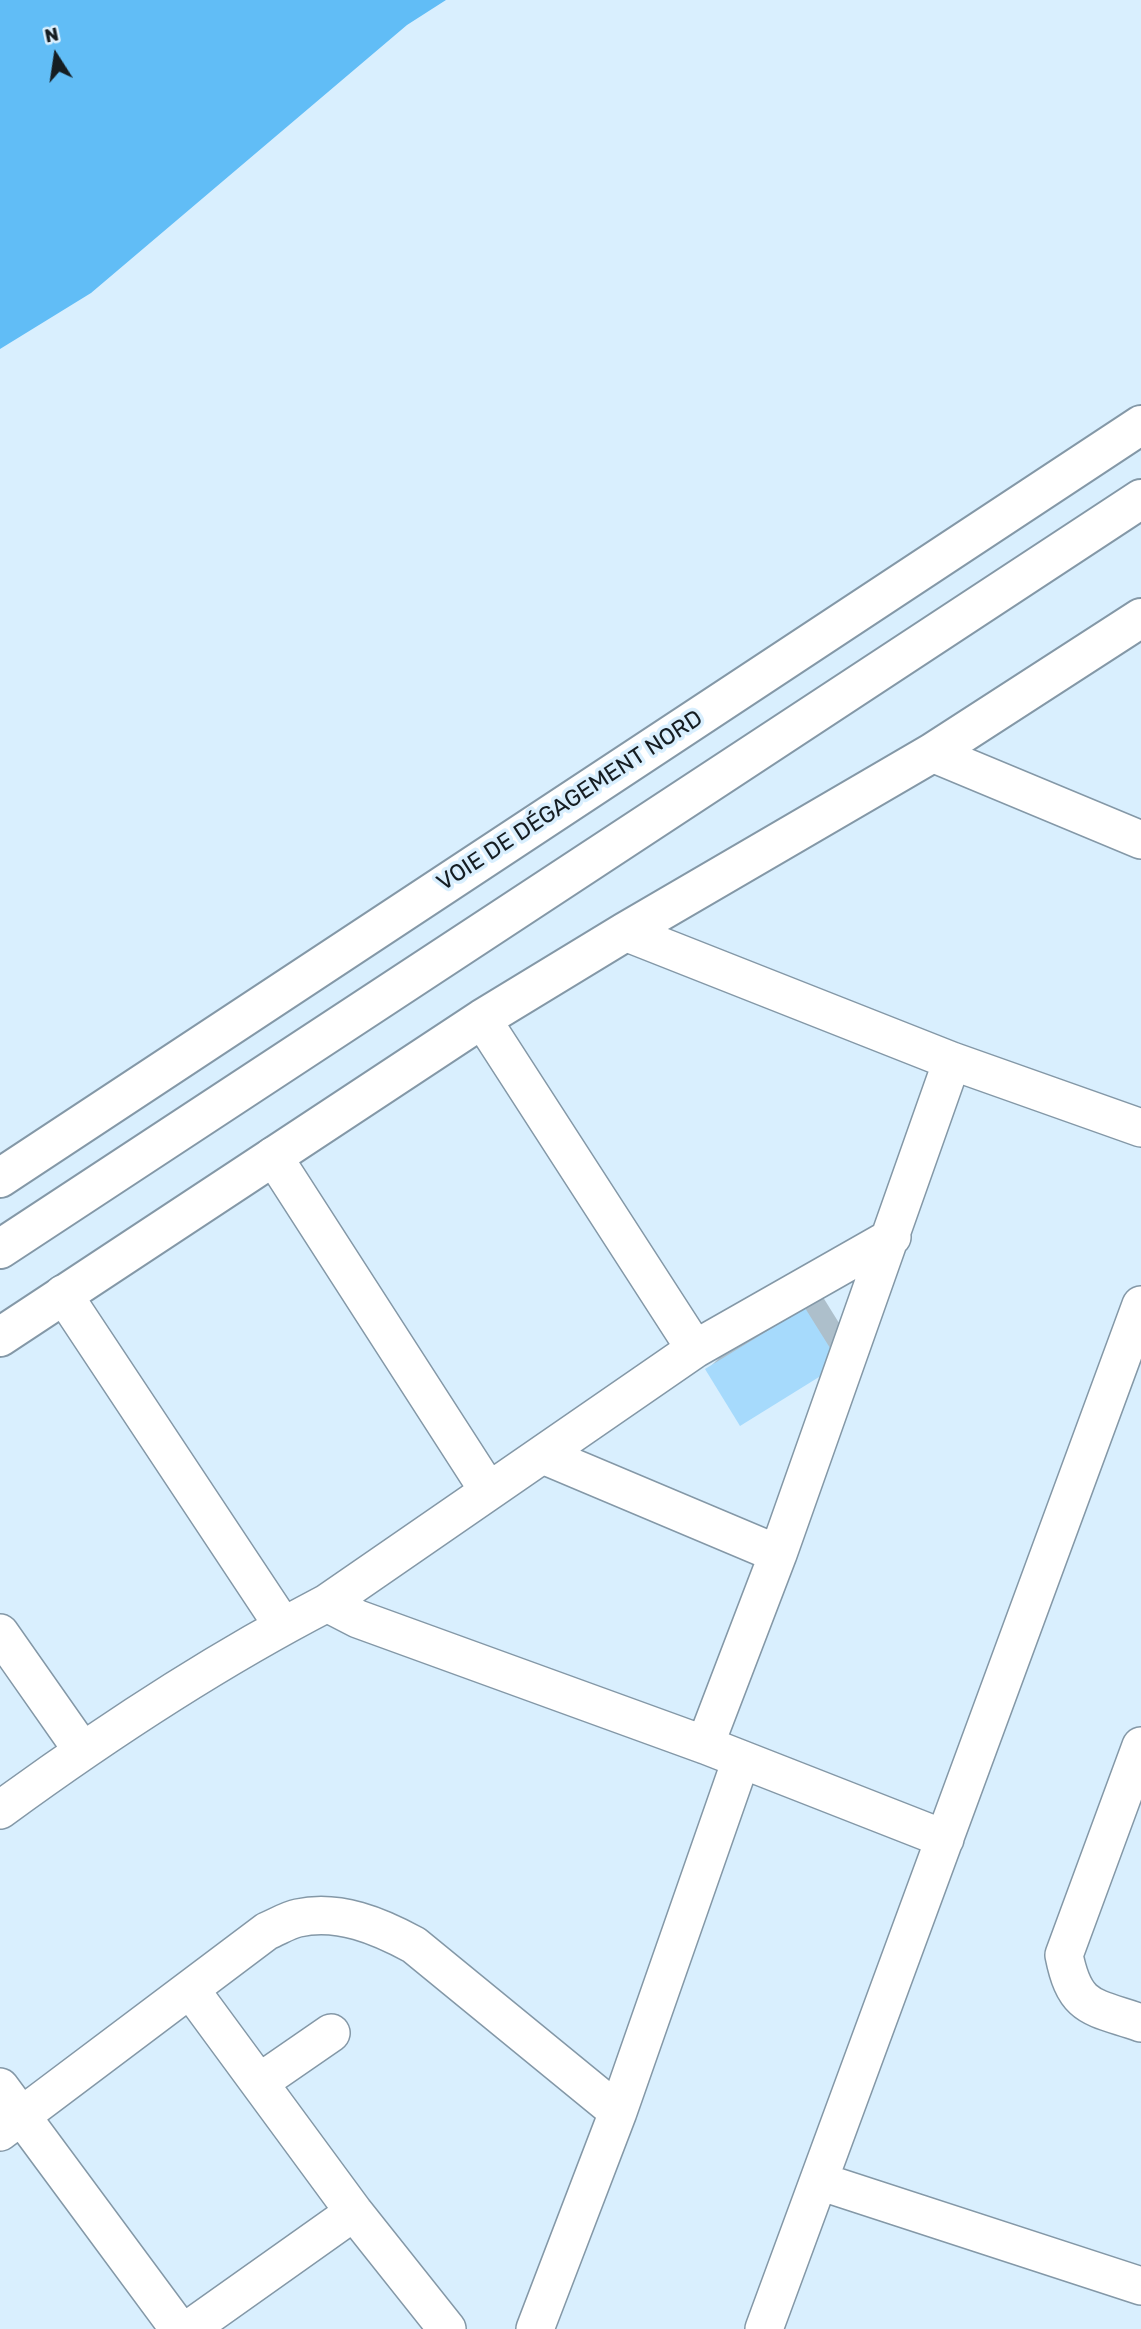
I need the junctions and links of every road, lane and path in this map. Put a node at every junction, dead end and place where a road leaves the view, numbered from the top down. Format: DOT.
graph roads {
  1 [pos="1141,425"];
  2 [pos="1141,499"];
  3 [pos="1141,618"];
  4 [pos="932,753"];
  5 [pos="1141,840"];
  6 [pos="625,932"];
  7 [pos="482,1019"];
  8 [pos="952,1061"];
  9 [pos="1141,1128"];
  10 [pos="274,1156"];
  11 [pos="0,1178"];
  12 [pos="892,1237"];
  13 [pos="0,1248"];
  14 [pos="63,1294"];
  15 [pos="1141,1305"];
  16 [pos="0,1337"];
  17 [pos="695,1349"];
  18 [pos="544,1455"];
  19 [pos="488,1490"];
  20 [pos="778,1554"];
  21 [pos="327,1603"];
  22 [pos="283,1626"];
  23 [pos="0,1633"];
  24 [pos="705,1745"];
  25 [pos="1141,1746"];
  26 [pos="82,1750"];
  27 [pos="741,1759"];
  28 [pos="0,1810"];
  29 [pos="945,1839"];
  30 [pos="190,1989"];
  31 [pos="1141,2023"];
  32 [pos="331,2032"];
  33 [pos="260,2082"];
  34 [pos="0,2087"];
  35 [pos="618,2112"];
  36 [pos="10,2124"];
  37 [pos="819,2181"];
  38 [pos="354,2211"];
  39 [pos="1141,2286"];
  40 [pos="178,2329"];
  41 [pos="189,2329"];
  42 [pos="447,2329"];
  43 [pos="535,2329"];
  44 [pos="764,2329"];
  1 -- 11 [label="main road, VOIE DE DÉGAGEMENT NORD"];
  2 -- 13 [label="main road"];
  3 -- 4 [label="main road"];
  4 -- 5 [label="street"];
  4 -- 6 [label="main road"];
  6 -- 7 [label="main road"];
  6 -- 8 [label="street"];
  7 -- 10 [label="main road"];
  7 -- 17 [label="street"];
  8 -- 9 [label="street"];
  8 -- 12 [label="street"];
  10 -- 14 [label="main road"];
  10 -- 19 [label="street"];
  12 -- 17 [label="street"];
  12 -- 20 [label="street"];
  14 -- 16 [label="main road"];
  14 -- 22 [label="street"];
  15 -- 29 [label="street"];
  17 -- 18 [label="street"];
  18 -- 19 [label="street"];
  18 -- 20 [label="street"];
  19 -- 21 [label="street"];
  20 -- 24 [label="street"];
  21 -- 22 [label="street"];
  21 -- 24 [label="street"];
  22 -- 26 [label="street"];
  23 -- 26 [label="street"];
  24 -- 27 [label="street"];
  25 -- 31 [label="street"];
  26 -- 28 [label="street"];
  27 -- 29 [label="street"];
  27 -- 35 [label="street"];
  29 -- 37 [label="street"];
  30 -- 33 [label="street"];
  30 -- 35 [label="street"];
  30 -- 36 [label="street"];
  32 -- 33 [label="street"];
  33 -- 38 [label="street"];
  34 -- 36 [label="street"];
  35 -- 43 [label="street"];
  36 -- 40 [label="street"];
  37 -- 39 [label="street"];
  37 -- 44 [label="street"];
  38 -- 41 [label="street"];
  38 -- 42 [label="street"];
}
